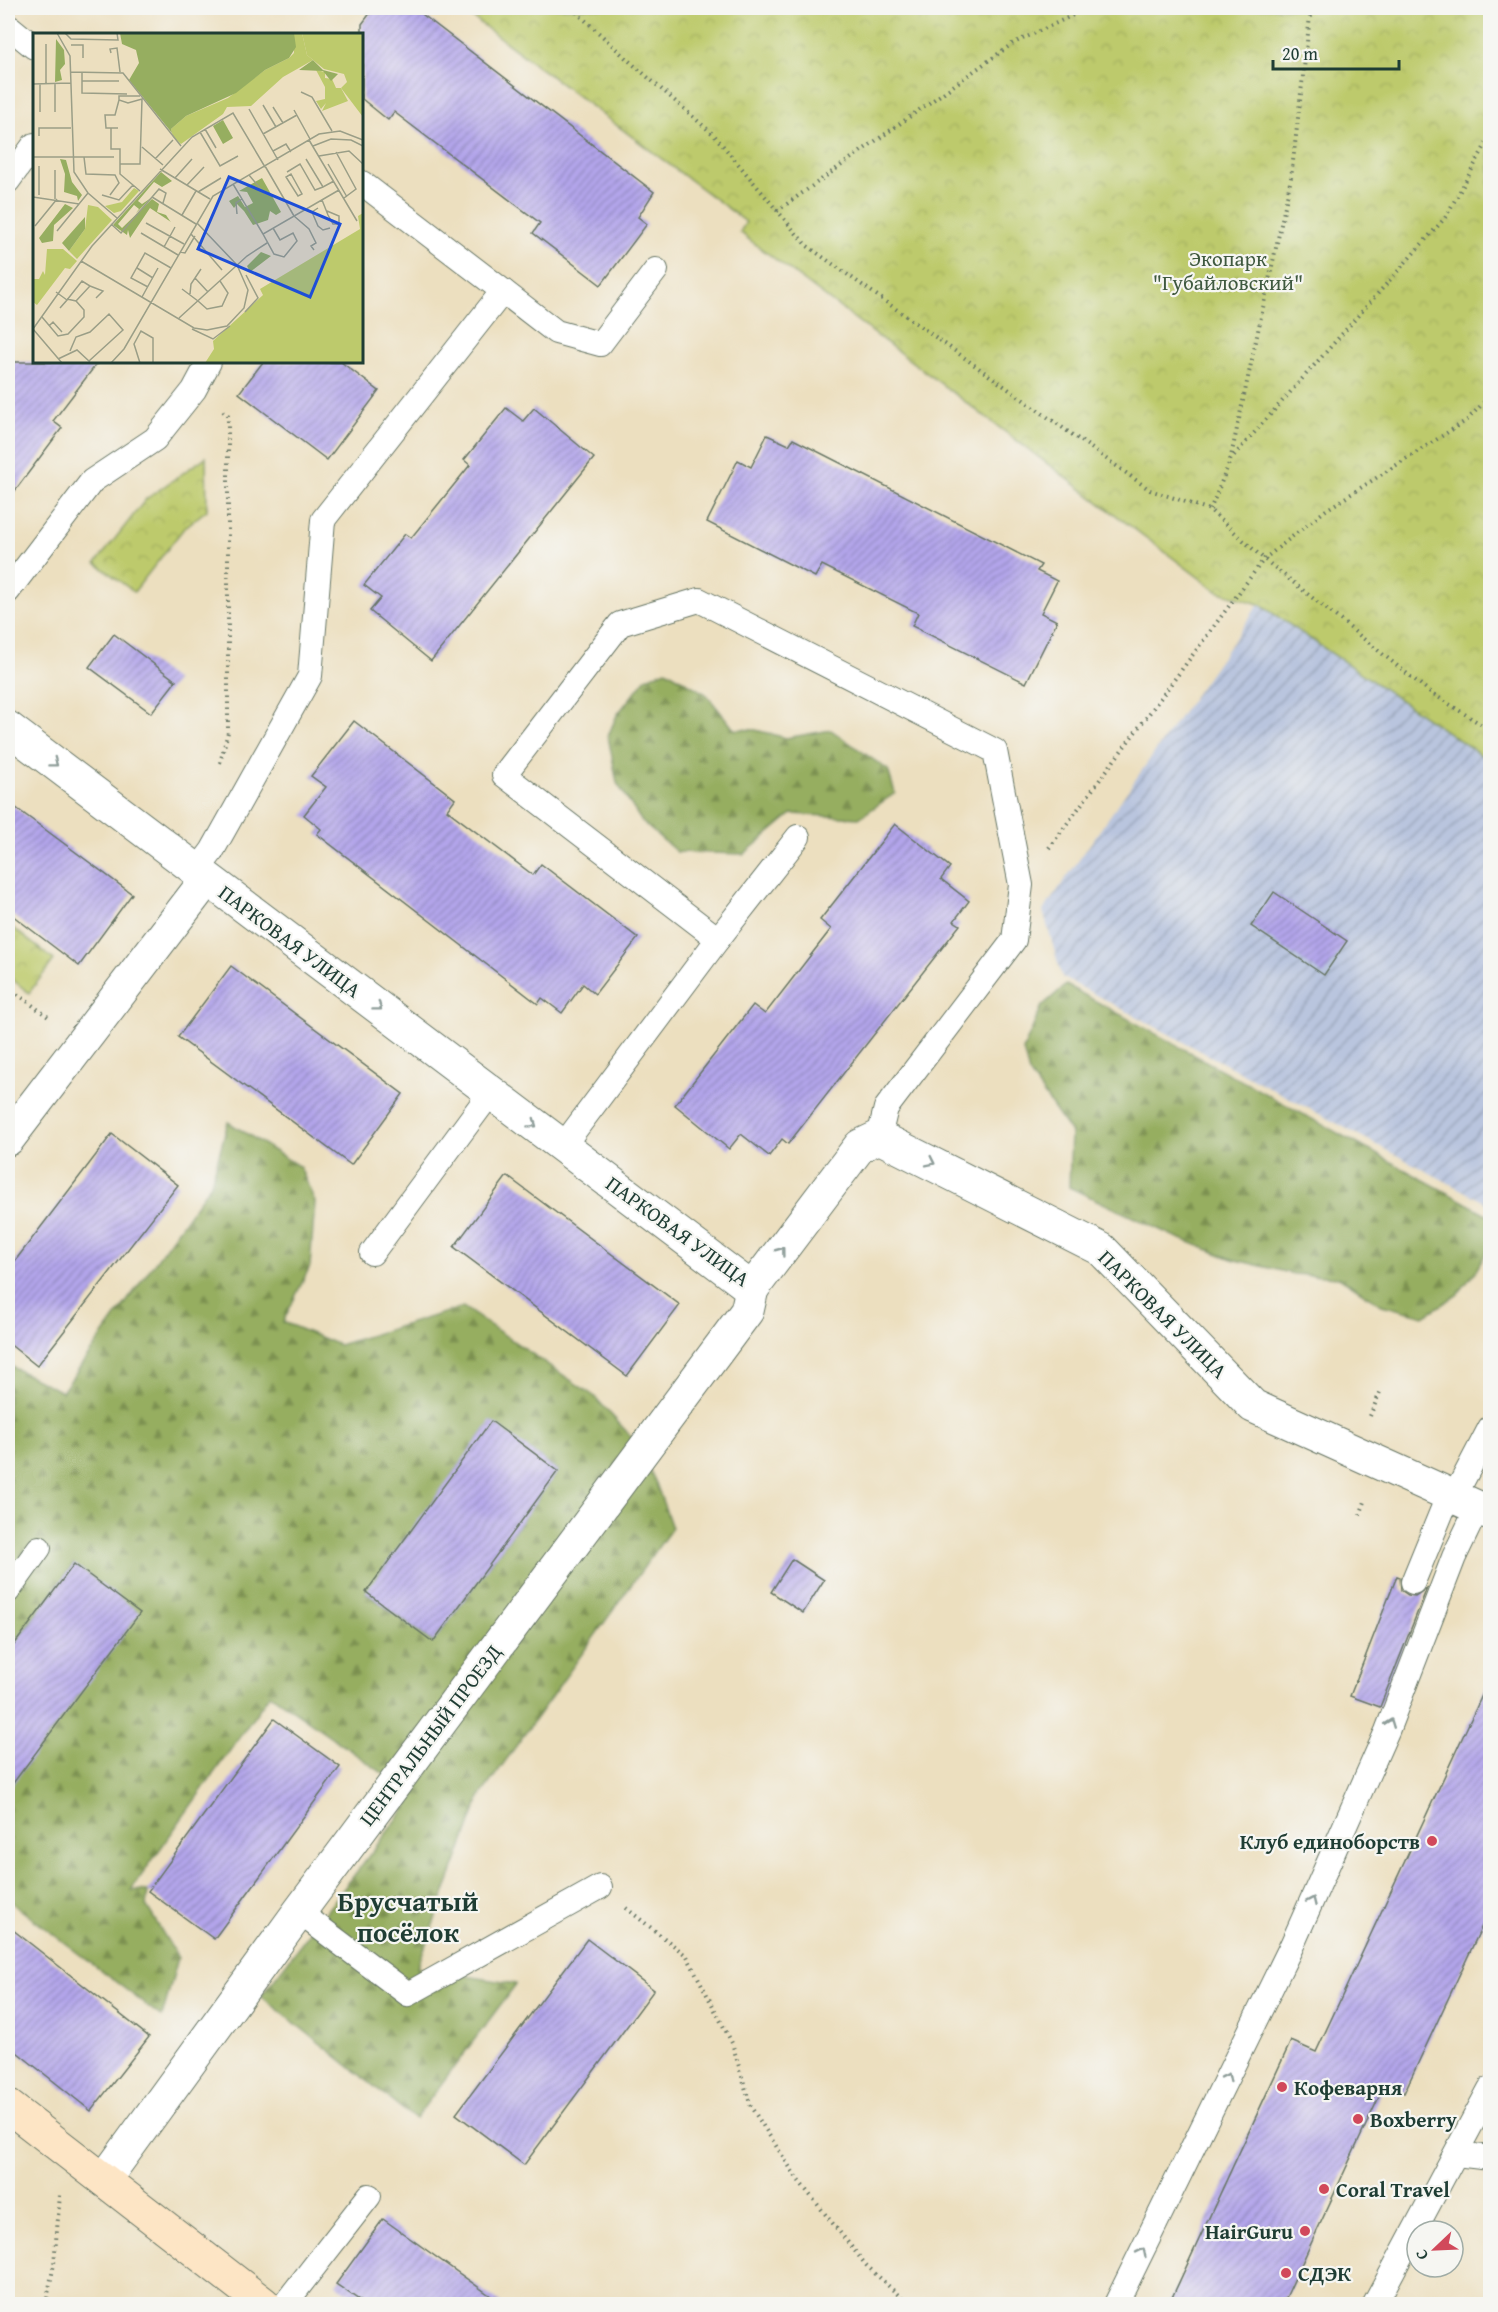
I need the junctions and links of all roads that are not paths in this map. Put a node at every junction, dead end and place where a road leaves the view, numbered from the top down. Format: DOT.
graph roads {
  1 [pos="8,27"];
  2 [pos="33,46"];
  3 [pos="33,146"];
  4 [pos="8,181"];
  5 [pos="363,184"];
  6 [pos="656,270"];
  7 [pos="503,291"];
  8 [pos="208,363"];
  9 [pos="8,591"];
  10 [pos="8,728"];
  11 [pos="798,837"];
  12 [pos="202,875"];
  13 [pos="718,939"];
  14 [pos="491,1092"];
  15 [pos="879,1137"];
  16 [pos="8,1139"];
  17 [pos="562,1146"];
  18 [pos="372,1253"];
  19 [pos="752,1289"];
  20 [pos="1491,1428"];
  21 [pos="1474,1503"];
  22 [pos="39,1548"];
  23 [pos="1413,1582"];
  24 [pos="8,1591"];
  25 [pos="600,1887"];
  26 [pos="299,1912"];
  27 [pos="1491,2089"];
  28 [pos="8,2106"];
  29 [pos="1456,2154"];
  30 [pos="1491,2158"];
  31 [pos="104,2180"];
  32 [pos="369,2196"];
  33 [pos="264,2304"];
  34 [pos="285,2304"];
  35 [pos="1116,2304"];
  36 [pos="1376,2304"];
  1 -- 2 [label="lane"];
  3 -- 4 [label="lane"];
  5 -- 7 [label="lane"];
  6 -- 7 [label="lane"];
  7 -- 12 [label="lane"];
  8 -- 9 [label="lane"];
  10 -- 12 [label="street, ПАРКОВАЯ УЛИЦА, one-way"];
  11 -- 13 [label="lane"];
  12 -- 14 [label="street, ПАРКОВАЯ УЛИЦА, one-way"];
  12 -- 16 [label="street"];
  13 -- 15 [label="lane"];
  13 -- 17 [label="lane"];
  14 -- 17 [label="street, ПАРКОВАЯ УЛИЦА, one-way"];
  14 -- 18 [label="lane"];
  19 -- 15 [label="street, ПАРКОВАЯ УЛИЦА, one-way"];
  15 -- 21 [label="street, ПАРКОВАЯ УЛИЦА, one-way"];
  17 -- 19 [label="street, ПАРКОВАЯ УЛИЦА"];
  19 -- 26 [label="street, ЦЕНТРАЛЬНЫЙ ПРОЕЗД"];
  20 -- 21 [label="lane"];
  21 -- 23 [label="lane"];
  35 -- 21 [label="lane, one-way"];
  22 -- 24 [label="lane"];
  25 -- 26 [label="lane"];
  26 -- 31 [label="street, ЦЕНТРАЛЬНЫЙ ПРОЕЗД"];
  27 -- 29 [label="lane"];
  28 -- 31 [label="main road"];
  29 -- 30 [label="lane"];
  29 -- 36 [label="lane"];
  31 -- 33 [label="main road"];
  32 -- 34 [label="lane"];
}
